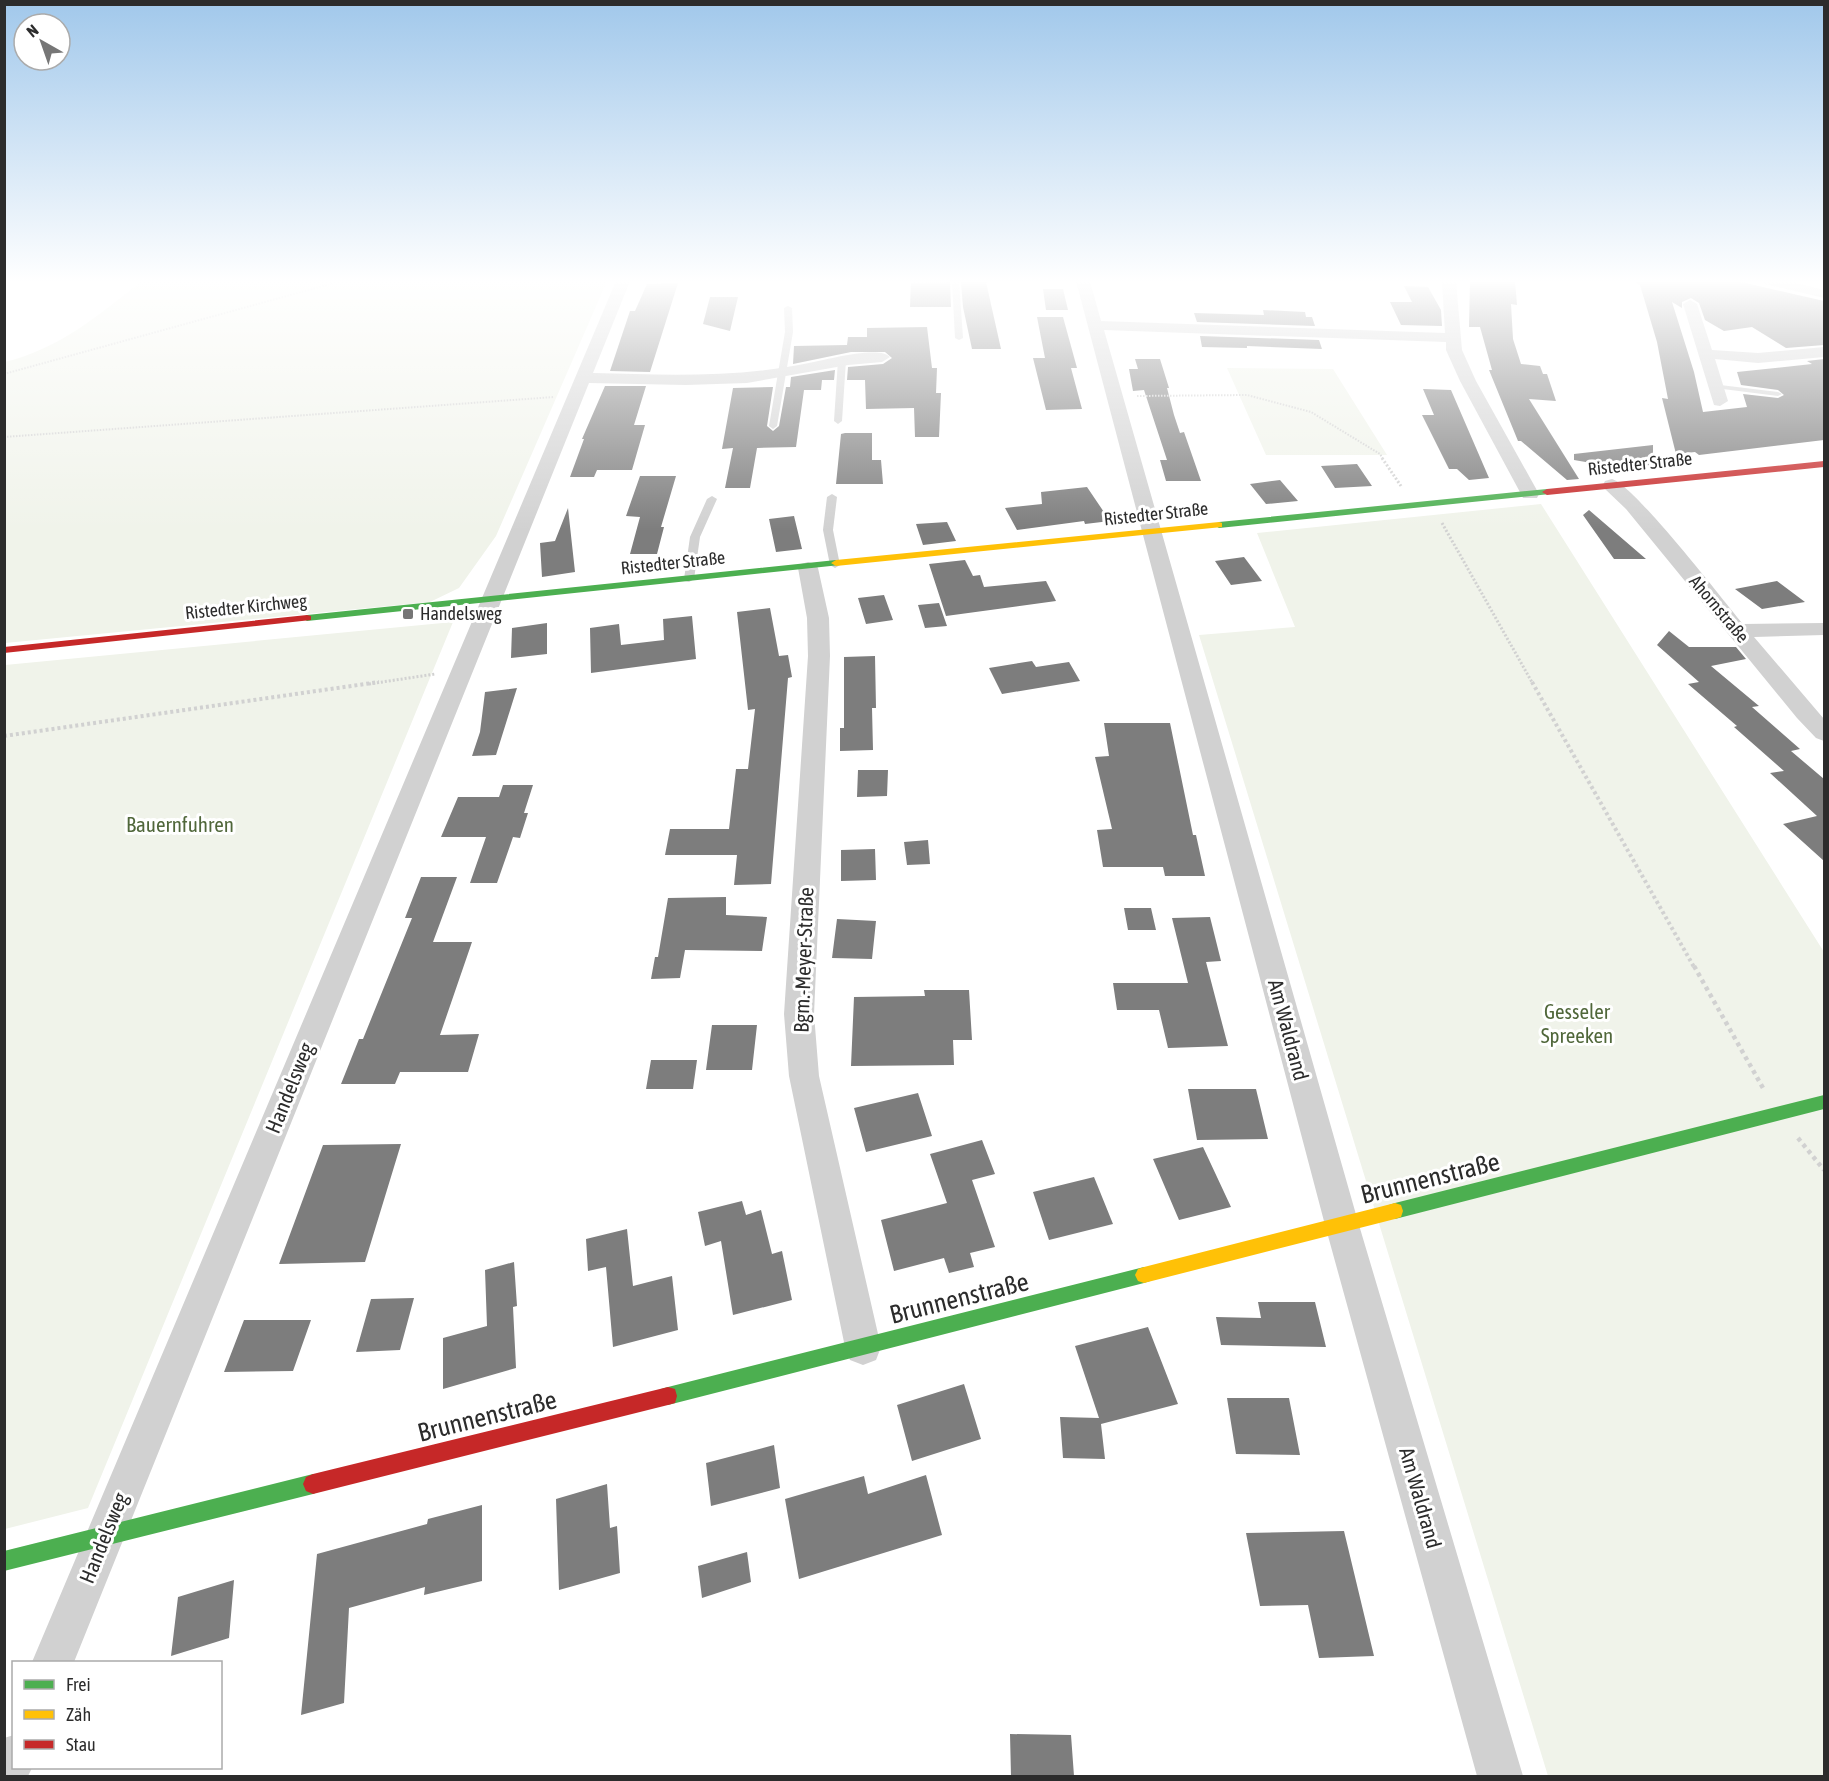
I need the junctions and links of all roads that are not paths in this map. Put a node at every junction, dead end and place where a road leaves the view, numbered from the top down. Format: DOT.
graph roads {
  1 [pos="589,364"];
  2 [pos="784,364"];
  3 [pos="824,364"];
  4 [pos="842,364"];
  5 [pos="1106,364"];
  6 [pos="1460,364"];
  7 [pos="1710,364"];
  8 [pos="782,374"];
  9 [pos="583,378"];
  10 [pos="1718,393"];
  11 [pos="1778,394"];
  12 [pos="838,421"];
  13 [pos="773,426"];
  14 [pos="1824,464"];
  15 [pos="1612,485"];
  16 [pos="1530,494"];
  17 [pos="832,497"];
  18 [pos="712,500"];
  19 [pos="1152,533"];
  20 [pos="821,566"];
  21 [pos="689,579"];
  22 [pos="492,598"];
  23 [pos="1824,629"];
  24 [pos="1738,631"];
  25 [pos="4,650"];
  26 [pos="1824,733"];
  27 [pos="1824,1102"];
  28 [pos="1342,1225"];
  29 [pos="863,1347"];
  30 [pos="104,1538"];
  31 [pos="4,1561"];
  32 [pos="52,1661"];
  33 [pos="12,1761"];
  34 [pos="5,1776"];
  35 [pos="1500,1776"];
  1 -- 9 [label="street, Handelsweg"];
  2 -- 8 [label="lane"];
  3 -- 8 [label="street"];
  4 -- 12 [label="lane"];
  5 -- 19 [label="street, Am Waldrand"];
  6 -- 16 [label="street"];
  7 -- 10 [label="street"];
  8 -- 9 [label="street"];
  8 -- 13 [label="lane"];
  9 -- 22 [label="street, Handelsweg"];
  10 -- 11 [label="lane"];
  14 -- 15 [label="street, Ristedter Straße"];
  15 -- 16 [label="street, Ristedter Straße"];
  15 -- 24 [label="street, Ahornstraße"];
  16 -- 19 [label="street, Ristedter Straße"];
  17 -- 20 [label="lane"];
  18 -- 21 [label="lane"];
  19 -- 20 [label="street, Ristedter Straße"];
  19 -- 28 [label="street, Am Waldrand"];
  20 -- 21 [label="street, Ristedter Straße"];
  20 -- 29 [label="street, Bgm.-Meyer-Straße"];
  21 -- 22 [label="street, Ristedter Straße"];
  22 -- 25 [label="street, Ristedter Kirchweg"];
  22 -- 30 [label="street, Handelsweg"];
  23 -- 24 [label="street"];
  24 -- 26 [label="street, Ahornstraße"];
  27 -- 28 [label="street, Brunnenstraße"];
  28 -- 29 [label="street, Brunnenstraße"];
  28 -- 35 [label="street, Am Waldrand"];
  29 -- 30 [label="street, Brunnenstraße"];
  30 -- 31 [label="street, Brunnenstraße"];
  30 -- 32 [label="street, Handelsweg"];
  33 -- 34 [label="street"];
}
